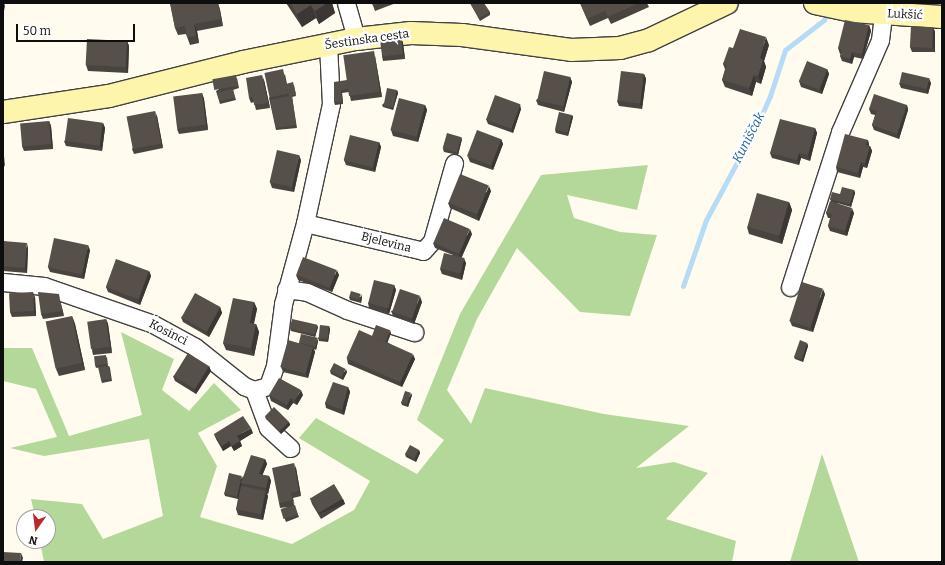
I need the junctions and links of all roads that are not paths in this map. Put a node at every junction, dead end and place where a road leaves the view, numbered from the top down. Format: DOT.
graph roads {
  1 [pos="346,3"];
  2 [pos="727,3"];
  3 [pos="836,6"];
  4 [pos="883,14"];
  5 [pos="942,17"];
  6 [pos="356,39"];
  7 [pos="328,45"];
  8 [pos="3,112"];
  9 [pos="454,163"];
  10 [pos="305,223"];
  11 [pos="3,282"];
  12 [pos="790,287"];
  13 [pos="286,289"];
  14 [pos="414,332"];
  15 [pos="254,390"];
  16 [pos="290,448"];
  1 -- 6 [label="street"];
  2 -- 6 [label="main road, Šestinska cesta"];
  3 -- 4 [label="main road, Lukšić"];
  4 -- 5 [label="main road, Lukšić"];
  4 -- 12 [label="street"];
  6 -- 7 [label="main road, Šestinska cesta"];
  7 -- 8 [label="main road, Šestinska cesta"];
  7 -- 10 [label="street"];
  9 -- 10 [label="street, Bjelevina"];
  10 -- 13 [label="street"];
  11 -- 15 [label="street, Kosinci"];
  13 -- 14 [label="street"];
  13 -- 15 [label="street"];
  15 -- 16 [label="street"];
}
